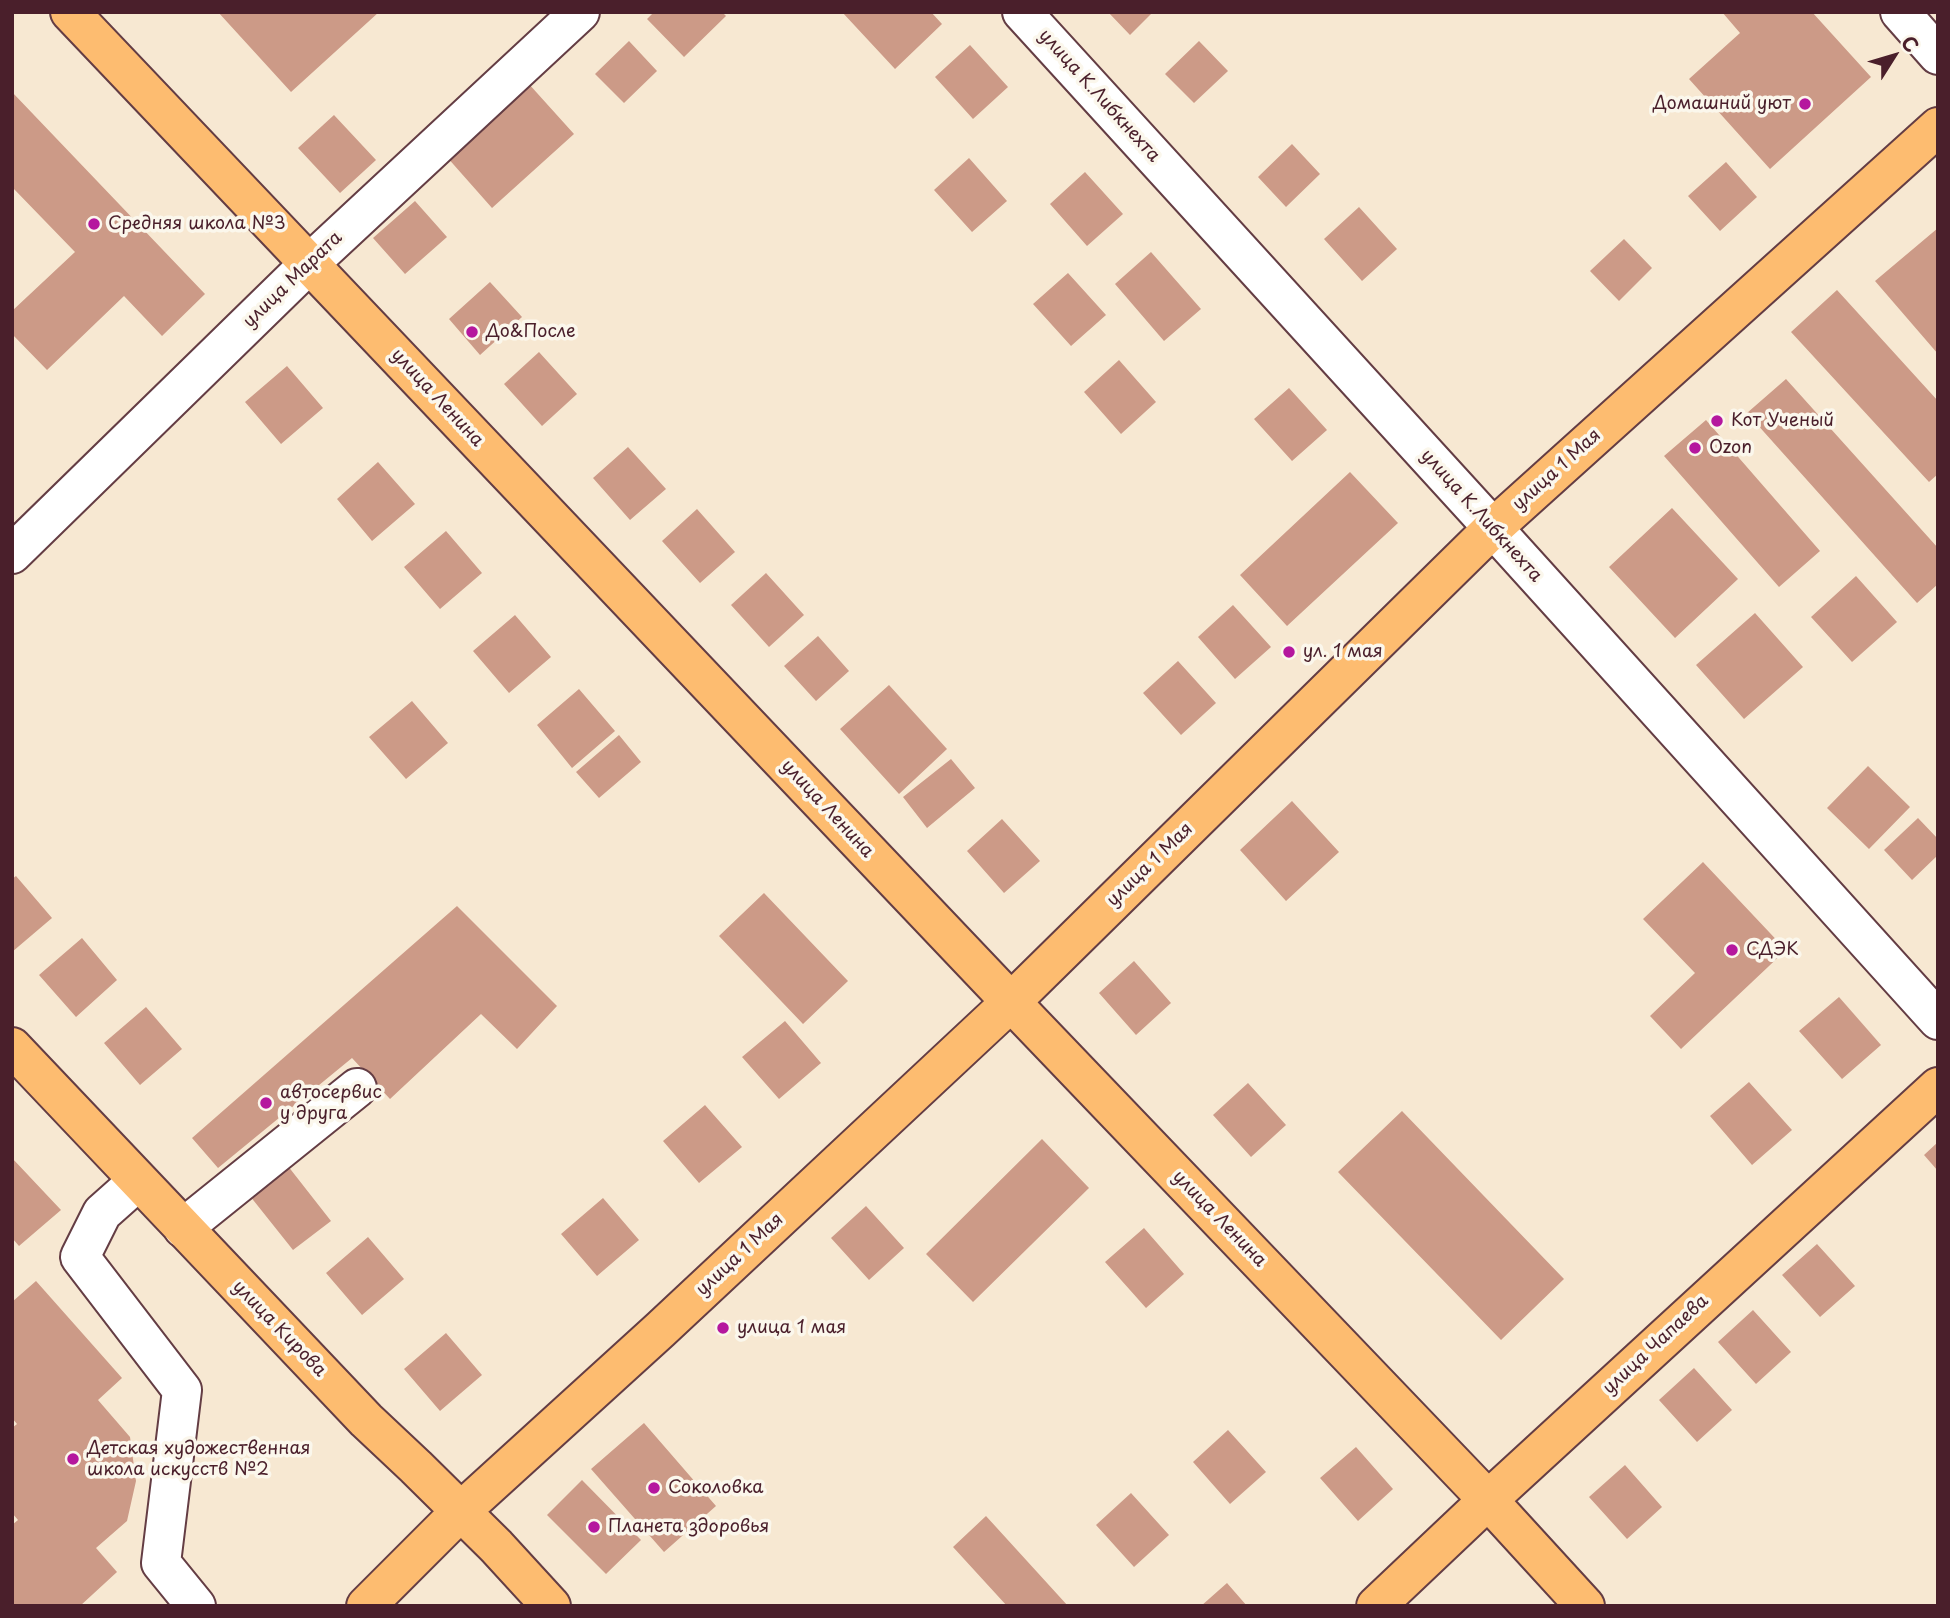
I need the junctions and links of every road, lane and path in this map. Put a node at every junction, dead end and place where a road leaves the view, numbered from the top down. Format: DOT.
graph roads {
  1 [pos="70,12"];
  2 [pos="580,12"];
  3 [pos="1022,12"];
  4 [pos="1900,12"];
  5 [pos="1938,55"];
  6 [pos="1938,127"];
  7 [pos="310,263"];
  8 [pos="1493,528"];
  9 [pos="12,554"];
  10 [pos="1011,1002"];
  11 [pos="1938,1020"];
  12 [pos="12,1047"];
  13 [pos="1938,1087"];
  14 [pos="357,1088"];
  15 [pos="138,1181"];
  16 [pos="183,1228"];
  17 [pos="1488,1500"];
  18 [pos="461,1511"];
  19 [pos="196,1606"];
  20 [pos="366,1606"];
  21 [pos="551,1606"];
  22 [pos="1376,1606"];
  23 [pos="1586,1606"];
  1 -- 7 [label="main road, улица Ленина"];
  2 -- 7 [label="street, улица Марата"];
  3 -- 8 [label="street, улица К.Либкнехта"];
  4 -- 5 [label="street"];
  6 -- 8 [label="main road, улица 1 Мая"];
  7 -- 9 [label="street, улица Марата"];
  7 -- 10 [label="main road, улица Ленина"];
  8 -- 10 [label="main road, улица 1 Мая"];
  8 -- 11 [label="street, улица К.Либкнехта"];
  10 -- 17 [label="main road, улица Ленина"];
  10 -- 18 [label="main road, улица 1 Мая"];
  12 -- 15 [label="main road, улица Кирова"];
  13 -- 17 [label="main road, улица Чапаева"];
  14 -- 16 [label="street"];
  15 -- 16 [label="main road, улица Кирова"];
  15 -- 19 [label="street"];
  16 -- 18 [label="main road, улица Кирова"];
  17 -- 22 [label="main road, улица Чапаева"];
  17 -- 23 [label="main road, улица Ленина"];
  18 -- 20 [label="main road, улица 1 Мая"];
  18 -- 21 [label="main road, улица Кирова"];
}
